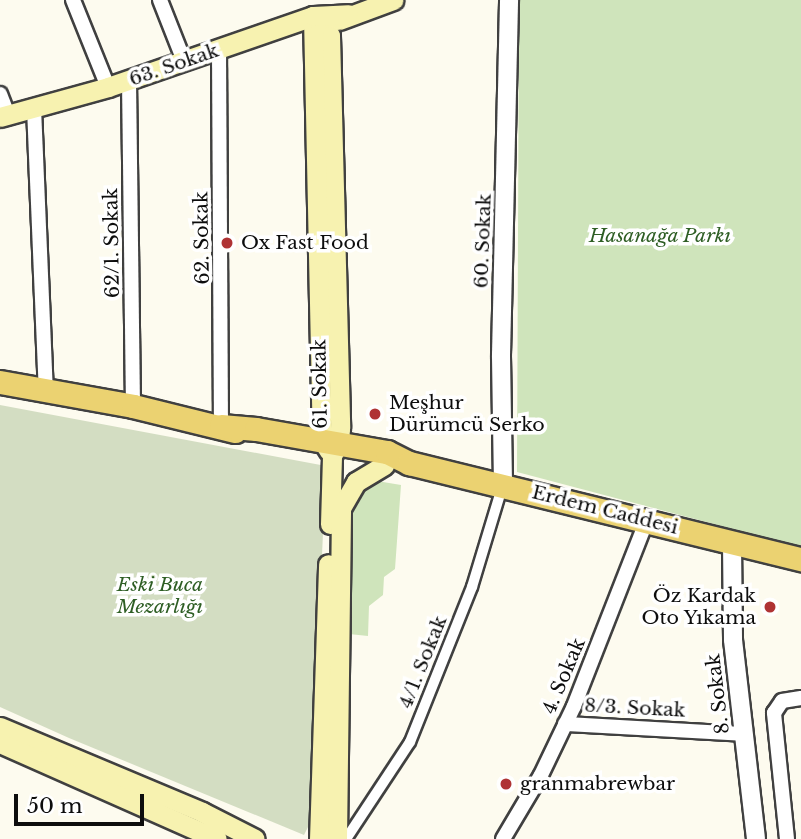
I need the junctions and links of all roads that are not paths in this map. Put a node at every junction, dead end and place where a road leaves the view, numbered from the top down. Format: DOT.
graph roads {
  1 [pos="73,0"];
  2 [pos="160,0"];
  3 [pos="393,0"];
  4 [pos="509,0"];
  5 [pos="343,7"];
  6 [pos="313,16"];
  7 [pos="330,36"];
  8 [pos="219,50"];
  9 [pos="184,61"];
  10 [pos="129,80"];
  11 [pos="108,88"];
  12 [pos="0,94"];
  13 [pos="33,108"];
  14 [pos="4,116"];
  15 [pos="0,382"];
  16 [pos="46,391"];
  17 [pos="133,406"];
  18 [pos="221,426"];
  19 [pos="331,446"];
  20 [pos="409,463"];
  21 [pos="384,465"];
  22 [pos="503,484"];
  23 [pos="647,520"];
  24 [pos="732,543"];
  25 [pos="801,559"];
  26 [pos="801,698"];
  27 [pos="565,724"];
  28 [pos="0,727"];
  29 [pos="744,734"];
  30 [pos="0,743"];
  31 [pos="217,839"];
  32 [pos="255,839"];
  33 [pos="319,839"];
  34 [pos="337,839"];
  35 [pos="346,839"];
  36 [pos="503,839"];
  37 [pos="755,839"];
  38 [pos="788,839"];
  1 -- 11 [label="street"];
  2 -- 9 [label="street"];
  3 -- 5 [label="main road"];
  4 -- 22 [label="street, 60. Sokak"];
  5 -- 6 [label="main road, 63. Sokak"];
  5 -- 7 [label="main road"];
  6 -- 7 [label="main road"];
  6 -- 8 [label="main road, 63. Sokak"];
  6 -- 19 [label="main road, 61. Sokak"];
  7 -- 19 [label="main road, 61. Sokak"];
  8 -- 9 [label="main road, 63. Sokak"];
  8 -- 18 [label="street, 62. Sokak"];
  9 -- 10 [label="main road, 63. Sokak"];
  10 -- 11 [label="main road, 63. Sokak"];
  10 -- 17 [label="street, 62/1. Sokak"];
  11 -- 13 [label="main road, 63. Sokak"];
  12 -- 14 [label="street"];
  13 -- 14 [label="main road, 63. Sokak"];
  13 -- 16 [label="street"];
  15 -- 16 [label="main road, Erdem Caddesi"];
  16 -- 17 [label="main road, Erdem Caddesi"];
  17 -- 18 [label="main road, Erdem Caddesi"];
  18 -- 19 [label="main road, Erdem Caddesi"];
  19 -- 20 [label="main road, Erdem Caddesi"];
  19 -- 21 [label="main road, Erdem Caddesi"];
  19 -- 33 [label="main road"];
  20 -- 21 [label="main road, Erdem Caddesi"];
  20 -- 22 [label="main road, Erdem Caddesi"];
  21 -- 34 [label="main road"];
  22 -- 23 [label="main road, Erdem Caddesi"];
  22 -- 35 [label="street, 4/1. Sokak"];
  23 -- 24 [label="main road, Erdem Caddesi"];
  23 -- 27 [label="street, 4. Sokak"];
  24 -- 25 [label="main road, Erdem Caddesi"];
  24 -- 29 [label="street, 8. Sokak"];
  26 -- 38 [label="street"];
  27 -- 29 [label="street, 8/3. Sokak"];
  27 -- 36 [label="street, 4. Sokak"];
  28 -- 32 [label="main road"];
  29 -- 37 [label="street, 8. Sokak"];
  30 -- 31 [label="main road"];
}
